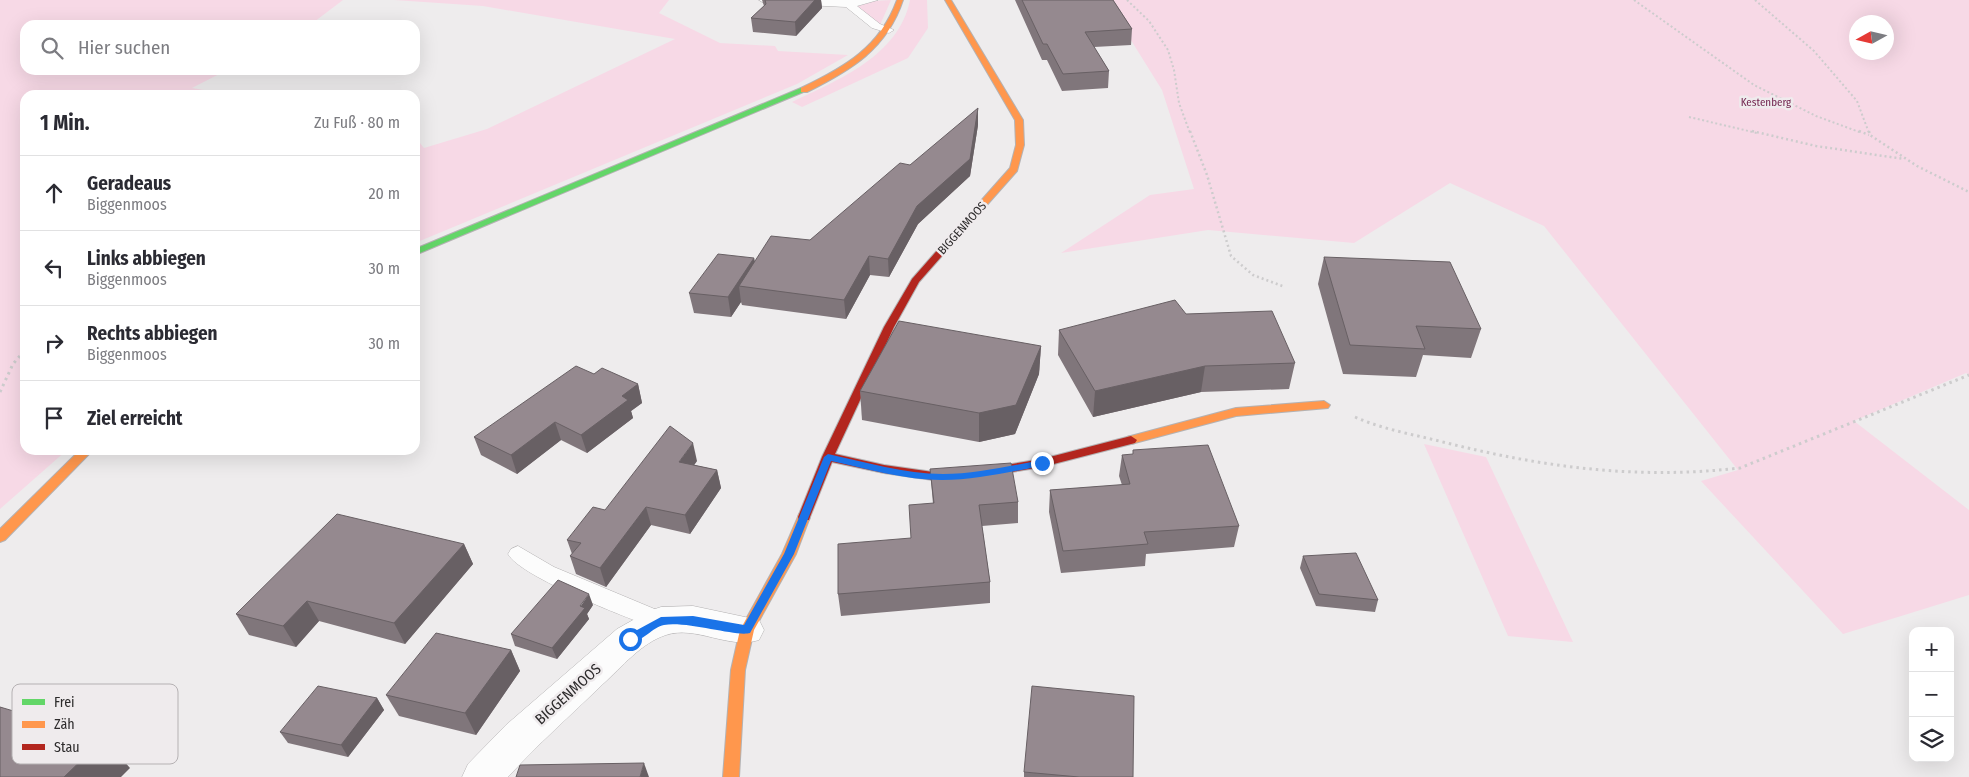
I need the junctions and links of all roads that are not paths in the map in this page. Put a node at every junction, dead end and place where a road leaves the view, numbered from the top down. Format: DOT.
graph roads {
  1 [pos="764,0"];
  2 [pos="873,0"];
  3 [pos="900,0"];
  4 [pos="948,0"];
  5 [pos="849,4"];
  6 [pos="889,30"];
  7 [pos="420,250"];
  8 [pos="1324,405"];
  9 [pos="82,455"];
  10 [pos="828,457"];
  11 [pos="0,538"];
  12 [pos="518,554"];
  13 [pos="661,621"];
  14 [pos="746,630"];
  15 [pos="482,777"];
  16 [pos="731,777"];
  1 -- 5 [label="lane"];
  2 -- 5 [label="lane"];
  3 -- 6 [label="street"];
  4 -- 10 [label="street, BIGGENMOOS"];
  5 -- 6 [label="lane"];
  6 -- 7 [label="street"];
  8 -- 10 [label="street"];
  9 -- 11 [label="street"];
  10 -- 14 [label="street, BIGGENMOOS"];
  12 -- 13 [label="lane, BIGGENMOOS"];
  13 -- 14 [label="street, BIGGENMOOS"];
  13 -- 15 [label="street, BIGGENMOOS"];
  14 -- 16 [label="street, BIGGENMOOS"];
}
